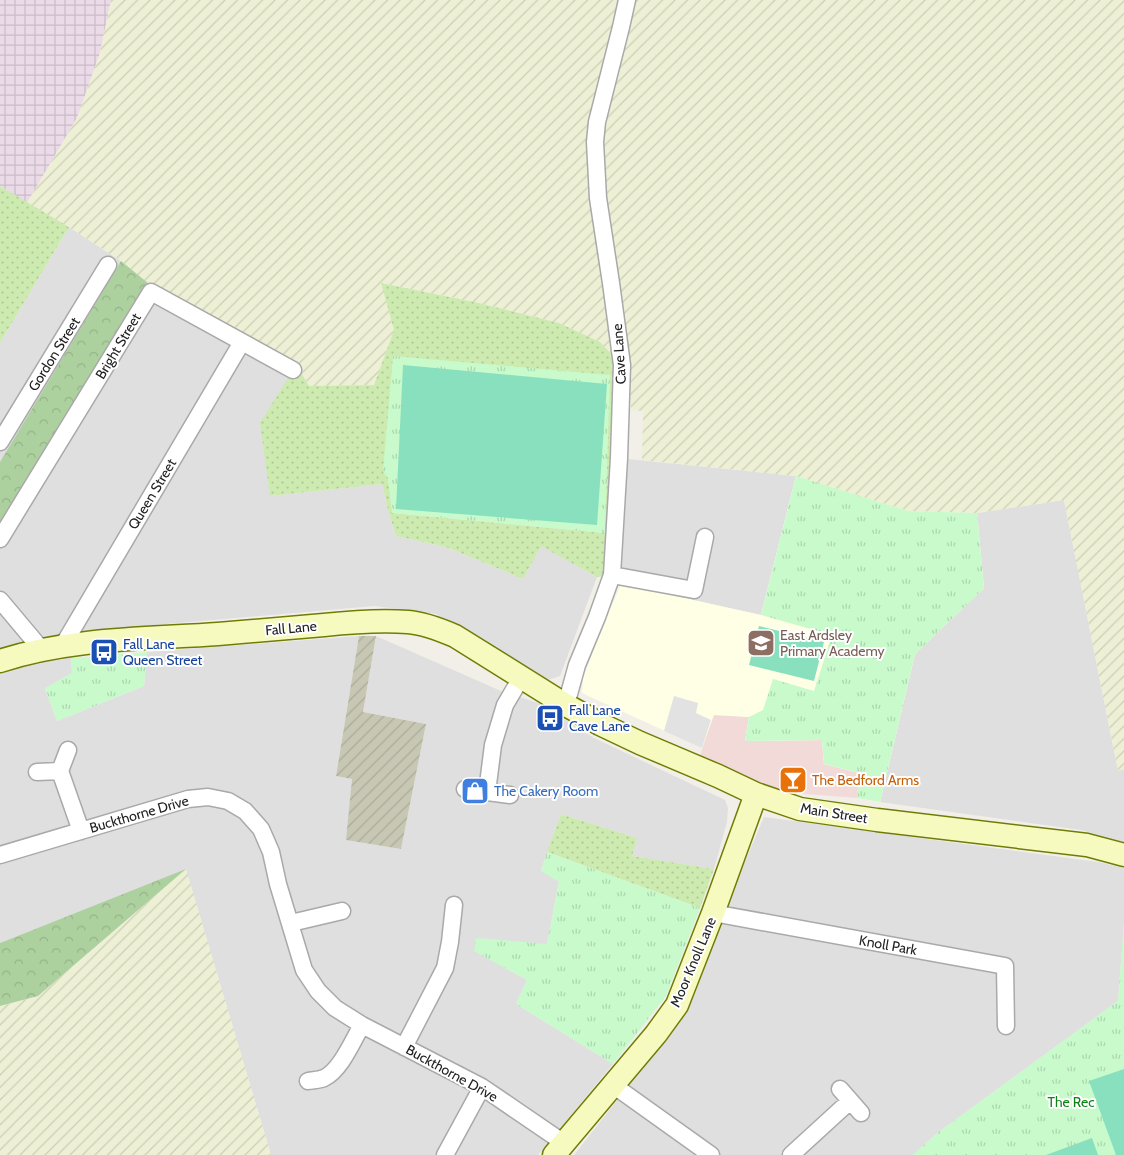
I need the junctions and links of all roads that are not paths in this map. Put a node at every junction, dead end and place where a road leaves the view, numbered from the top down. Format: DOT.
graph roads {
  1 [pos="627,0"];
  2 [pos="108,266"];
  3 [pos="242,342"];
  4 [pos="293,370"];
  5 [pos="0,442"];
  6 [pos="705,537"];
  7 [pos="0,539"];
  8 [pos="612,575"];
  9 [pos="0,600"];
  10 [pos="52,648"];
  11 [pos="0,661"];
  12 [pos="521,678"];
  13 [pos="564,704"];
  14 [pos="68,750"];
  15 [pos="60,771"];
  16 [pos="37,772"];
  17 [pos="465,789"];
  18 [pos="487,792"];
  19 [pos="756,794"];
  20 [pos="510,796"];
  21 [pos="81,831"];
  22 [pos="0,855"];
  23 [pos="1124,855"];
  24 [pos="454,905"];
  25 [pos="342,911"];
  26 [pos="713,913"];
  27 [pos="291,923"];
  28 [pos="362,1025"];
  29 [pos="1006,1026"];
  30 [pos="404,1047"];
  31 [pos="308,1081"];
  32 [pos="613,1085"];
  33 [pos="482,1087"];
  34 [pos="850,1101"];
  35 [pos="559,1149"];
  36 [pos="445,1155"];
  37 [pos="711,1155"];
  38 [pos="791,1155"];
  1 -- 8 [label="street, Cave Lane"];
  2 -- 5 [label="street, Gordon Street"];
  3 -- 4 [label="street, Bright Street"];
  3 -- 7 [label="street, Bright Street"];
  3 -- 10 [label="street, Queen Street"];
  6 -- 8 [label="street"];
  8 -- 13 [label="street, Cave Lane"];
  9 -- 10 [label="street"];
  10 -- 11 [label="street, Fall Lane"];
  10 -- 12 [label="street, Fall Lane"];
  12 -- 13 [label="street, Fall Lane"];
  12 -- 18 [label="street"];
  13 -- 19 [label="street, Main Street"];
  14 -- 15 [label="street"];
  15 -- 16 [label="street"];
  15 -- 21 [label="street"];
  17 -- 18 [label="street"];
  18 -- 20 [label="street"];
  19 -- 23 [label="street, Main Street"];
  19 -- 26 [label="street, Moor Knoll Lane"];
  21 -- 22 [label="street, Buckthorne Drive"];
  21 -- 27 [label="street, Buckthorne Drive"];
  24 -- 30 [label="street"];
  25 -- 27 [label="street"];
  26 -- 29 [label="street, Knoll Park"];
  26 -- 32 [label="street, Moor Knoll Lane"];
  27 -- 28 [label="street, Buckthorne Drive"];
  28 -- 30 [label="street, Buckthorne Drive"];
  28 -- 31 [label="street"];
  30 -- 33 [label="street, Buckthorne Drive"];
  32 -- 35 [label="street, Moor Knoll Lane"];
  32 -- 37 [label="street"];
  33 -- 35 [label="street, Buckthorne Drive"];
  33 -- 36 [label="street"];
  34 -- 38 [label="street"];
}
